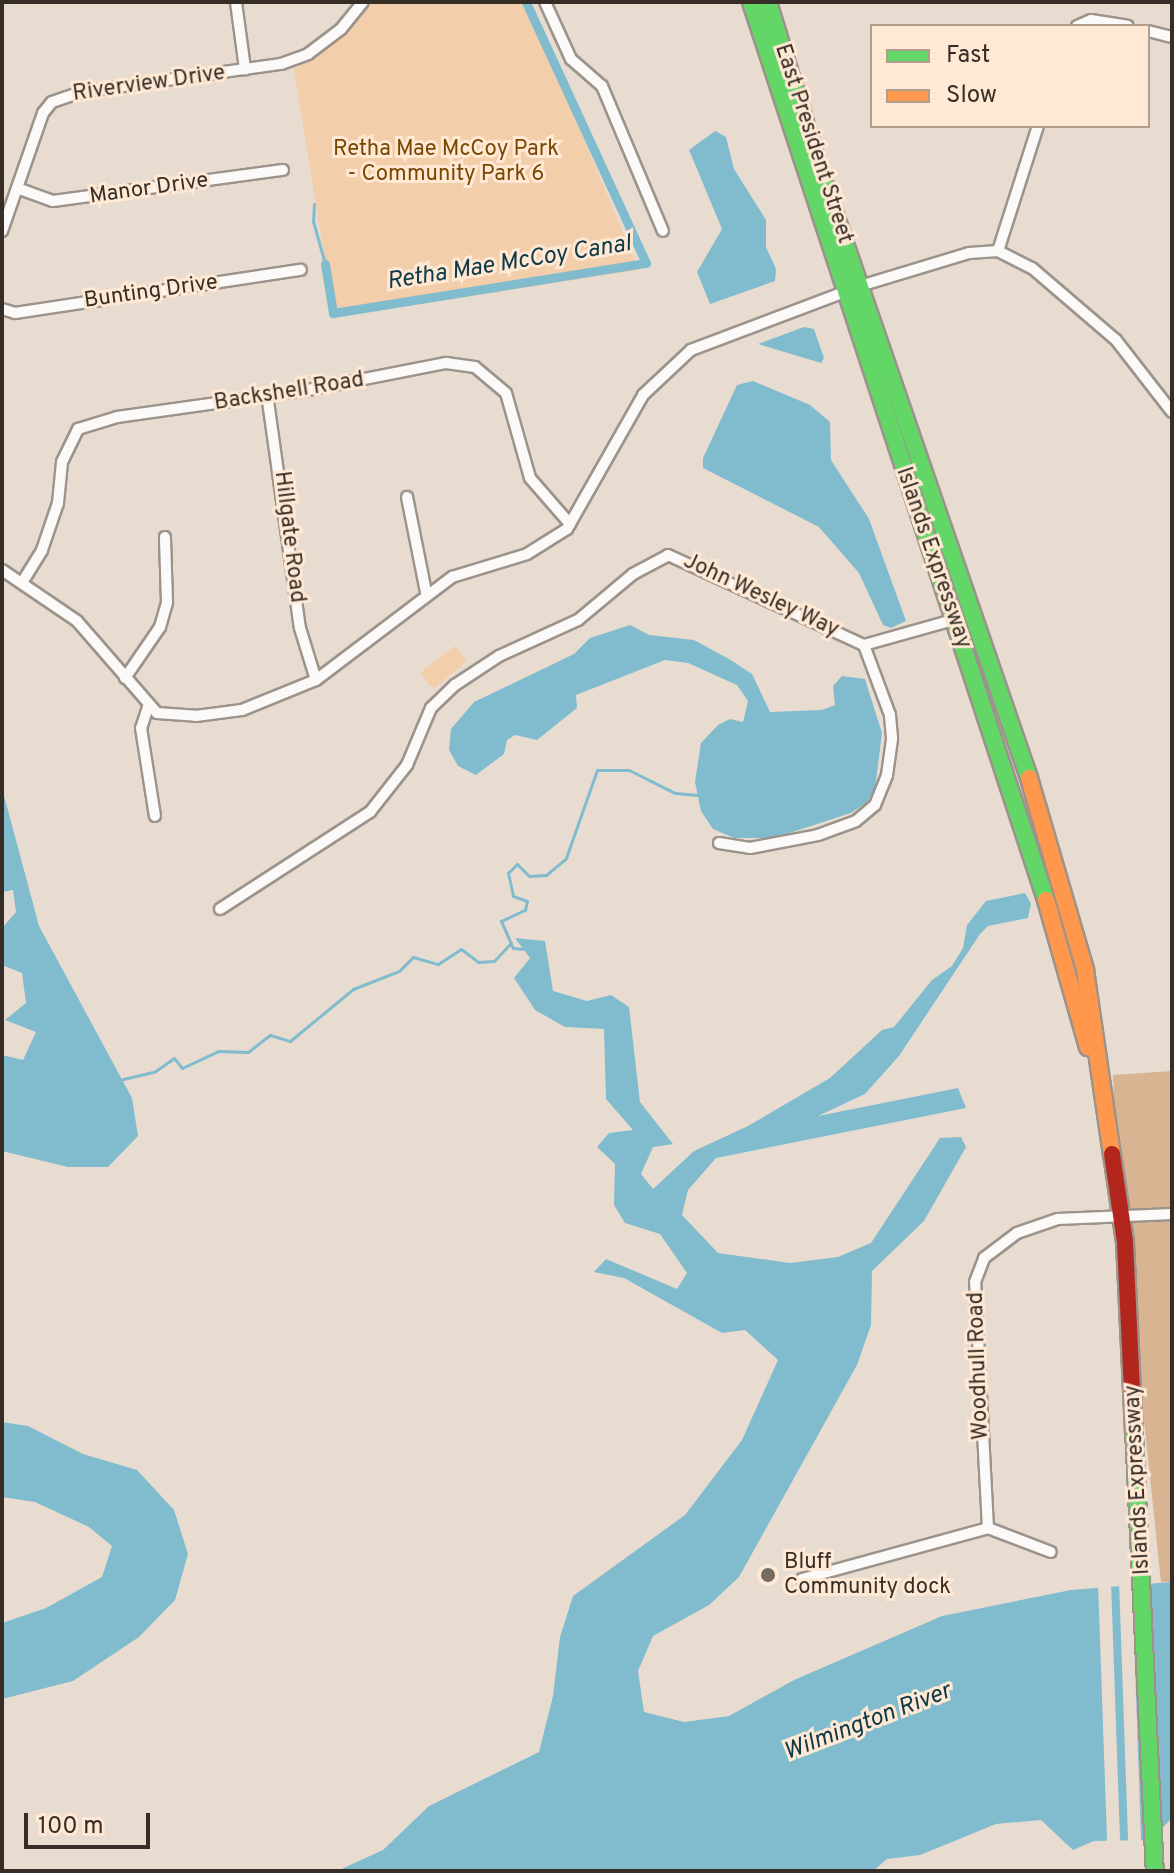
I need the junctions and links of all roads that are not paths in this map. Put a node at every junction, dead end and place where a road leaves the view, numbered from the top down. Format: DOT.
graph roads {
  1 [pos="236,2"];
  2 [pos="363,2"];
  3 [pos="545,2"];
  4 [pos="751,2"];
  5 [pos="768,2"];
  6 [pos="1082,24"];
  7 [pos="1116,24"];
  8 [pos="758,28"];
  9 [pos="1150,32"];
  10 [pos="1172,37"];
  11 [pos="245,69"];
  12 [pos="1037,128"];
  13 [pos="283,170"];
  14 [pos="17,188"];
  15 [pos="2,231"];
  16 [pos="663,231"];
  17 [pos="998,251"];
  18 [pos="301,270"];
  19 [pos="860,286"];
  20 [pos="843,292"];
  21 [pos="2,309"];
  22 [pos="267,394"];
  23 [pos="1172,412"];
  24 [pos="407,497"];
  25 [pos="570,524"];
  26 [pos="165,537"];
  27 [pos="2,570"];
  28 [pos="23,581"];
  29 [pos="426,592"];
  30 [pos="953,620"];
  31 [pos="864,645"];
  32 [pos="125,678"];
  33 [pos="316,680"];
  34 [pos="148,707"];
  35 [pos="155,816"];
  36 [pos="719,843"];
  37 [pos="220,909"];
  38 [pos="1102,1090"];
  39 [pos="1121,1213"];
  40 [pos="1172,1214"];
  41 [pos="988,1528"];
  42 [pos="1051,1552"];
  43 [pos="802,1579"];
  44 [pos="1155,1871"];
  1 -- 11 [label="street"];
  2 -- 11 [label="street, Riverview Drive"];
  3 -- 16 [label="street"];
  4 -- 8 [label="main road, East President Street"];
  5 -- 19 [label="main road, East President Street"];
  6 -- 7 [label="street"];
  8 -- 20 [label="main road, Islands Expressway"];
  9 -- 10 [label="street"];
  11 -- 14 [label="street, Riverview Drive"];
  12 -- 17 [label="street"];
  13 -- 14 [label="street, Manor Drive"];
  14 -- 15 [label="street, Riverview Drive"];
  17 -- 19 [label="street"];
  17 -- 23 [label="street"];
  18 -- 21 [label="street, Bunting Drive"];
  19 -- 20 [label="street"];
  19 -- 38 [label="main road, Islands Expressway"];
  20 -- 25 [label="street"];
  20 -- 30 [label="main road, Islands Expressway"];
  22 -- 25 [label="street, Backshell Road"];
  22 -- 28 [label="street, Backshell Road"];
  22 -- 33 [label="street, Hillgate Road"];
  24 -- 29 [label="street"];
  25 -- 29 [label="street"];
  26 -- 32 [label="street"];
  27 -- 28 [label="street"];
  28 -- 32 [label="street"];
  29 -- 33 [label="street"];
  30 -- 31 [label="street, John Wesley Way"];
  30 -- 38 [label="main road, Islands Expressway"];
  31 -- 36 [label="street"];
  31 -- 37 [label="street, John Wesley Way"];
  32 -- 34 [label="street"];
  33 -- 34 [label="street"];
  34 -- 35 [label="street"];
  38 -- 39 [label="main road, Islands Expressway"];
  39 -- 40 [label="street, Woodhull Road"];
  39 -- 41 [label="street, Woodhull Road"];
  39 -- 44 [label="main road, Islands Expressway"];
  41 -- 42 [label="street"];
  41 -- 43 [label="street"];
}
